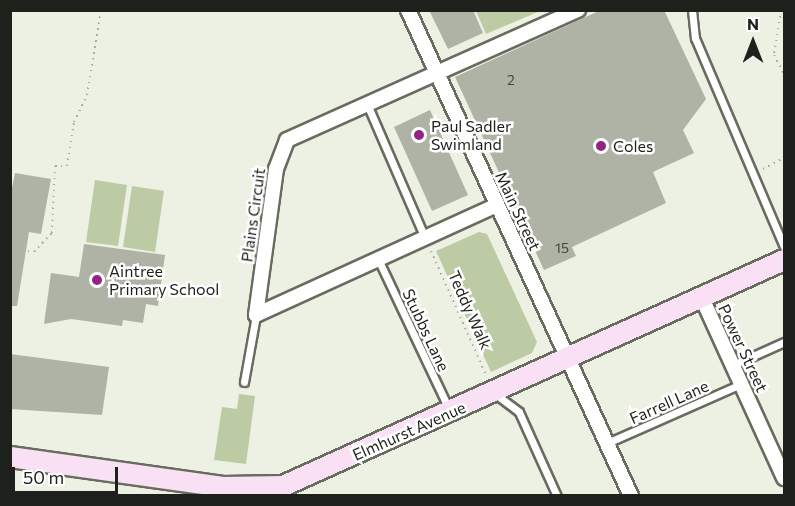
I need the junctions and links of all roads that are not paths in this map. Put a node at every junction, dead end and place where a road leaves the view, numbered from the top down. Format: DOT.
graph roads {
  1 [pos="408,10"];
  2 [pos="578,10"];
  3 [pos="692,10"];
  4 [pos="436,74"];
  5 [pos="367,104"];
  6 [pos="497,205"];
  7 [pos="425,237"];
  8 [pos="784,247"];
  9 [pos="378,259"];
  10 [pos="784,260"];
  11 [pos="702,298"];
  12 [pos="256,315"];
  13 [pos="784,342"];
  14 [pos="568,359"];
  15 [pos="733,365"];
  16 [pos="244,382"];
  17 [pos="741,384"];
  18 [pos="494,393"];
  19 [pos="450,413"];
  20 [pos="607,444"];
  21 [pos="10,457"];
  22 [pos="784,478"];
  23 [pos="557,495"];
  24 [pos="631,495"];
  1 -- 4 [label="street, Main Street"];
  2 -- 4 [label="street, Plains Circuit"];
  3 -- 8 [label="lane"];
  4 -- 5 [label="street, Plains Circuit"];
  4 -- 6 [label="street, Main Street"];
  5 -- 7 [label="lane"];
  5 -- 12 [label="street, Plains Circuit"];
  6 -- 7 [label="street"];
  6 -- 14 [label="street, Main Street"];
  7 -- 9 [label="street"];
  9 -- 12 [label="street"];
  9 -- 19 [label="lane, Stubbs Lane"];
  10 -- 11 [label="street, Elmhurst Avenue"];
  11 -- 14 [label="street, Elmhurst Avenue"];
  11 -- 15 [label="street, Power Street"];
  12 -- 16 [label="lane, Plains Circuit"];
  13 -- 15 [label="lane"];
  14 -- 18 [label="street, Elmhurst Avenue"];
  14 -- 20 [label="street, Main Street"];
  15 -- 17 [label="street, Power Street"];
  17 -- 20 [label="lane, Farrell Lane"];
  17 -- 22 [label="street, Power Street"];
  18 -- 19 [label="street, Elmhurst Avenue"];
  18 -- 23 [label="lane"];
  19 -- 21 [label="street, Elmhurst Avenue"];
  20 -- 24 [label="street, Main Street"];
}
